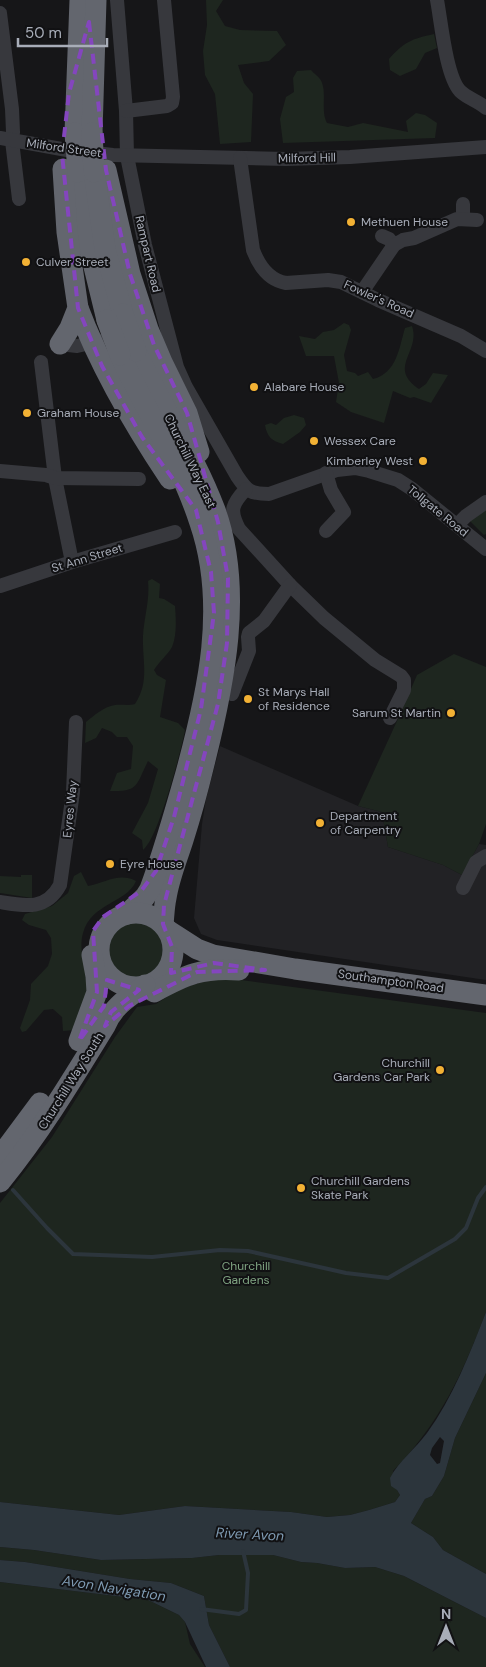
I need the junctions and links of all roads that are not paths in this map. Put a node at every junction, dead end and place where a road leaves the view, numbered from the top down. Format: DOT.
graph roads {
  1 [pos="80,0"];
  2 [pos="96,0"];
  3 [pos="117,0"];
  4 [pos="164,0"];
  5 [pos="437,0"];
  6 [pos="0,14"];
  7 [pos="86,59"];
  8 [pos="486,108"];
  9 [pos="126,111"];
  10 [pos="83,134"];
  11 [pos="6,139"];
  12 [pos="486,147"];
  13 [pos="128,156"];
  14 [pos="240,158"];
  15 [pos="85,171"];
  16 [pos="19,199"];
  17 [pos="463,204"];
  18 [pos="463,219"];
  19 [pos="477,220"];
  20 [pos="382,236"];
  21 [pos="394,245"];
  22 [pos="362,292"];
  23 [pos="78,308"];
  24 [pos="148,329"];
  25 [pos="91,343"];
  26 [pos="60,344"];
  27 [pos="486,351"];
  28 [pos="41,362"];
  29 [pos="0,471"];
  30 [pos="326,473"];
  31 [pos="55,478"];
  32 [pos="139,479"];
  33 [pos="246,489"];
  34 [pos="202,502"];
  35 [pos="486,502"];
  36 [pos="457,526"];
  37 [pos="326,531"];
  38 [pos="175,532"];
  39 [pos="486,549"];
  40 [pos="72,562"];
  41 [pos="290,585"];
  42 [pos="0,586"];
  43 [pos="232,694"];
  44 [pos="390,718"];
  45 [pos="76,722"];
  46 [pos="486,856"];
  47 [pos="156,871"];
  48 [pos="463,888"];
  49 [pos="0,902"];
  50 [pos="127,914"];
  51 [pos="166,928"];
  52 [pos="295,968"];
  53 [pos="265,970"];
  54 [pos="106,973"];
  55 [pos="164,974"];
  56 [pos="145,985"];
  57 [pos="486,995"];
  58 [pos="105,1026"];
  59 [pos="79,1041"];
  60 [pos="0,1157"];
  61 [pos="0,1182"];
  1 -- 7 [label="highway, Churchill Way East"];
  2 -- 7 [label="highway, Churchill Way East"];
  3 -- 9 [label="street, Rampart Road"];
  4 -- 9 [label="street"];
  5 -- 8 [label="street"];
  6 -- 11 [label="street"];
  7 -- 10 [label="highway, Churchill Way East"];
  9 -- 13 [label="street, Rampart Road"];
  10 -- 15 [label="highway, Churchill Way East, bridge"];
  10 -- 15 [label="highway"];
  11 -- 13 [label="street, Milford Street"];
  11 -- 16 [label="street"];
  12 -- 14 [label="street, Milford Hill"];
  13 -- 14 [label="street, Milford Hill"];
  13 -- 33 [label="street, Rampart Road"];
  14 -- 22 [label="street, Fowler's Road"];
  15 -- 23 [label="highway"];
  15 -- 24 [label="highway"];
  15 -- 34 [label="highway, Churchill Way East, bridge"];
  17 -- 18 [label="street"];
  18 -- 19 [label="street"];
  18 -- 21 [label="street"];
  20 -- 21 [label="street"];
  21 -- 22 [label="street"];
  22 -- 27 [label="street, Fowler's Road"];
  23 -- 25 [label="highway"];
  23 -- 26 [label="highway"];
  24 -- 25 [label="street"];
  24 -- 34 [label="highway"];
  25 -- 26 [label="street"];
  25 -- 34 [label="highway"];
  28 -- 31 [label="street"];
  29 -- 31 [label="street"];
  30 -- 33 [label="street, Tollgate Road"];
  30 -- 36 [label="street, Tollgate Road"];
  30 -- 37 [label="street"];
  31 -- 32 [label="street"];
  31 -- 40 [label="street"];
  33 -- 41 [label="street"];
  34 -- 47 [label="highway, Churchill Way East"];
  34 -- 51 [label="highway, Churchill Way East"];
  35 -- 36 [label="street"];
  36 -- 39 [label="street, Tollgate Road"];
  38 -- 40 [label="street, St Ann Street"];
  40 -- 42 [label="street, St Ann Street"];
  41 -- 43 [label="street"];
  41 -- 44 [label="street"];
  45 -- 49 [label="street, Eyres Way"];
  46 -- 48 [label="street"];
  47 -- 50 [label="highway, Churchill Way East"];
  47 -- 59 [label="highway"];
  50 -- 51 [label="highway"];
  50 -- 54 [label="highway"];
  51 -- 52 [label="highway, Southampton Road"];
  51 -- 55 [label="highway"];
  52 -- 53 [label="highway, Southampton Road"];
  52 -- 57 [label="highway, Southampton Road"];
  53 -- 55 [label="highway, Southampton Road"];
  53 -- 58 [label="highway"];
  54 -- 56 [label="highway"];
  54 -- 59 [label="highway, Churchill Way South"];
  55 -- 56 [label="highway"];
  56 -- 58 [label="highway, Churchill Way South"];
  58 -- 61 [label="highway, Churchill Way South"];
  59 -- 60 [label="highway, Churchill Way South"];
}
